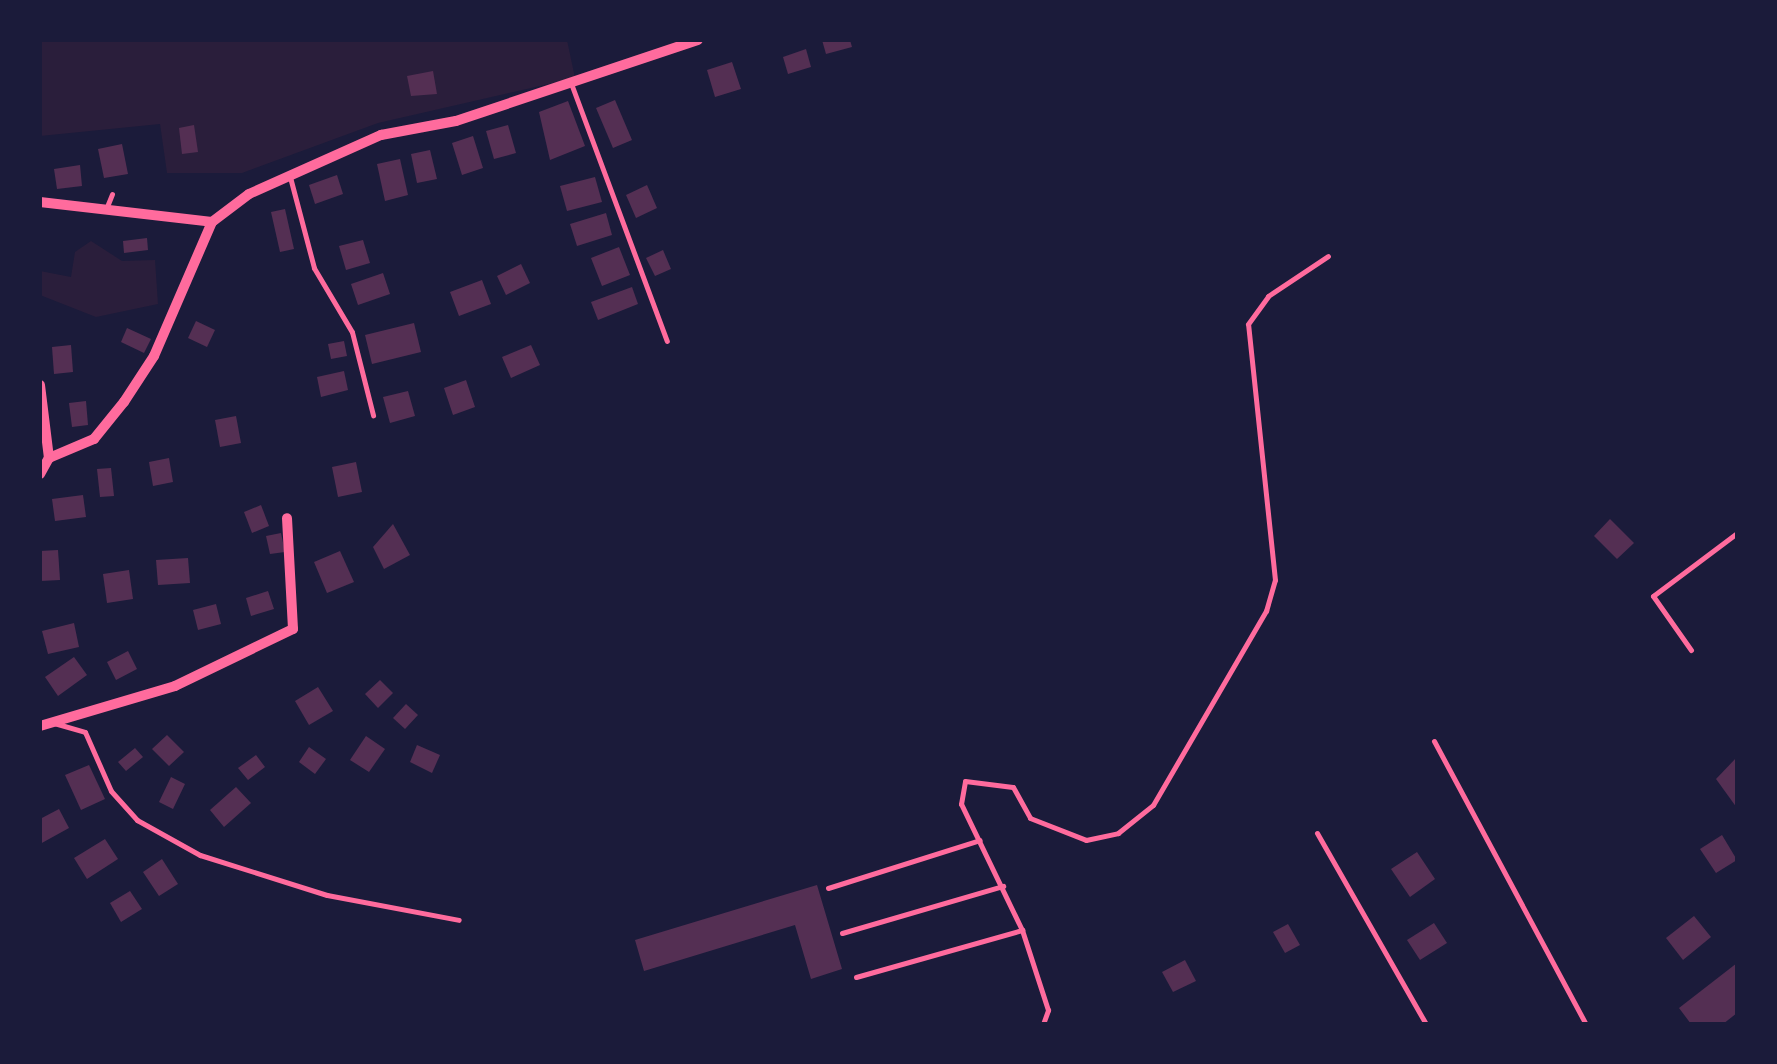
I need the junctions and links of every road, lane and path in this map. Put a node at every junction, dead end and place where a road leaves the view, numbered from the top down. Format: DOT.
graph roads {
  1 [pos="698,40"];
  2 [pos="572,86"];
  3 [pos="290,174"];
  4 [pos="112,194"];
  5 [pos="40,202"];
  6 [pos="105,214"];
  7 [pos="212,222"];
  8 [pos="1328,256"];
  9 [pos="666,340"];
  10 [pos="40,385"];
  11 [pos="373,416"];
  12 [pos="49,458"];
  13 [pos="40,474"];
  14 [pos="287,518"];
  15 [pos="1737,533"];
  16 [pos="1691,650"];
  17 [pos="46,724"];
  18 [pos="1434,741"];
  19 [pos="1317,833"];
  20 [pos="980,840"];
  21 [pos="1002,886"];
  22 [pos="828,888"];
  23 [pos="459,920"];
  24 [pos="1022,930"];
  25 [pos="842,933"];
  26 [pos="856,978"];
  27 [pos="1043,1024"];
  28 [pos="1426,1024"];
  29 [pos="1586,1024"];
  1 -- 2 [label="street"];
  2 -- 3 [label="street"];
  2 -- 9 [label="lane"];
  3 -- 7 [label="street"];
  3 -- 11 [label="lane"];
  4 -- 6 [label="lane"];
  5 -- 6 [label="street"];
  6 -- 7 [label="street"];
  7 -- 12 [label="street"];
  8 -- 20 [label="lane"];
  10 -- 12 [label="street"];
  12 -- 13 [label="street"];
  14 -- 17 [label="street"];
  15 -- 16 [label="lane"];
  17 -- 23 [label="lane"];
  18 -- 29 [label="lane"];
  19 -- 28 [label="lane"];
  20 -- 21 [label="lane"];
  20 -- 22 [label="lane"];
  21 -- 24 [label="lane"];
  21 -- 25 [label="lane"];
  24 -- 26 [label="lane"];
  24 -- 27 [label="lane"];
}
